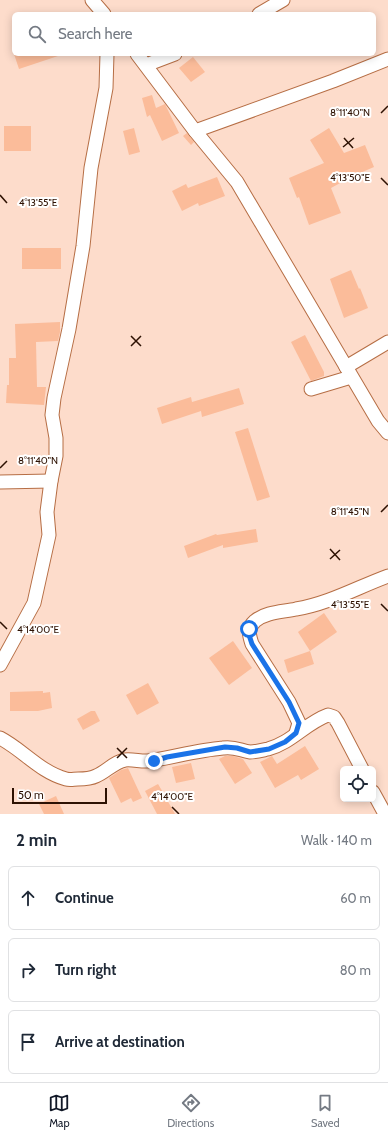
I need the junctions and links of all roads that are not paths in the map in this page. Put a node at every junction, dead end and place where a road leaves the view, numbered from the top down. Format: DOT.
graph roads {
  1 [pos="92,0"];
  2 [pos="283,0"];
  3 [pos="101,12"];
  4 [pos="262,12"];
  5 [pos="107,56"];
  6 [pos="139,56"];
  7 [pos="170,56"];
  8 [pos="388,60"];
  9 [pos="146,65"];
  10 [pos="195,131"];
  11 [pos="388,342"];
  12 [pos="349,372"];
  13 [pos="311,389"];
  14 [pos="388,433"];
  15 [pos="51,480"];
  16 [pos="0,482"];
  17 [pos="388,576"];
  18 [pos="0,665"];
  19 [pos="296,733"];
  20 [pos="0,738"];
  21 [pos="361,766"];
  22 [pos="376,798"];
  23 [pos="385,814"];
  1 -- 3 [label="street"];
  2 -- 4 [label="street"];
  5 -- 15 [label="street"];
  6 -- 9 [label="street"];
  7 -- 9 [label="street"];
  8 -- 10 [label="street"];
  9 -- 10 [label="street"];
  10 -- 12 [label="street"];
  11 -- 12 [label="street"];
  12 -- 13 [label="street"];
  12 -- 14 [label="street"];
  15 -- 16 [label="street"];
  15 -- 18 [label="street"];
  17 -- 19 [label="street"];
  19 -- 20 [label="street"];
  19 -- 21 [label="street"];
  22 -- 23 [label="street"];
}
